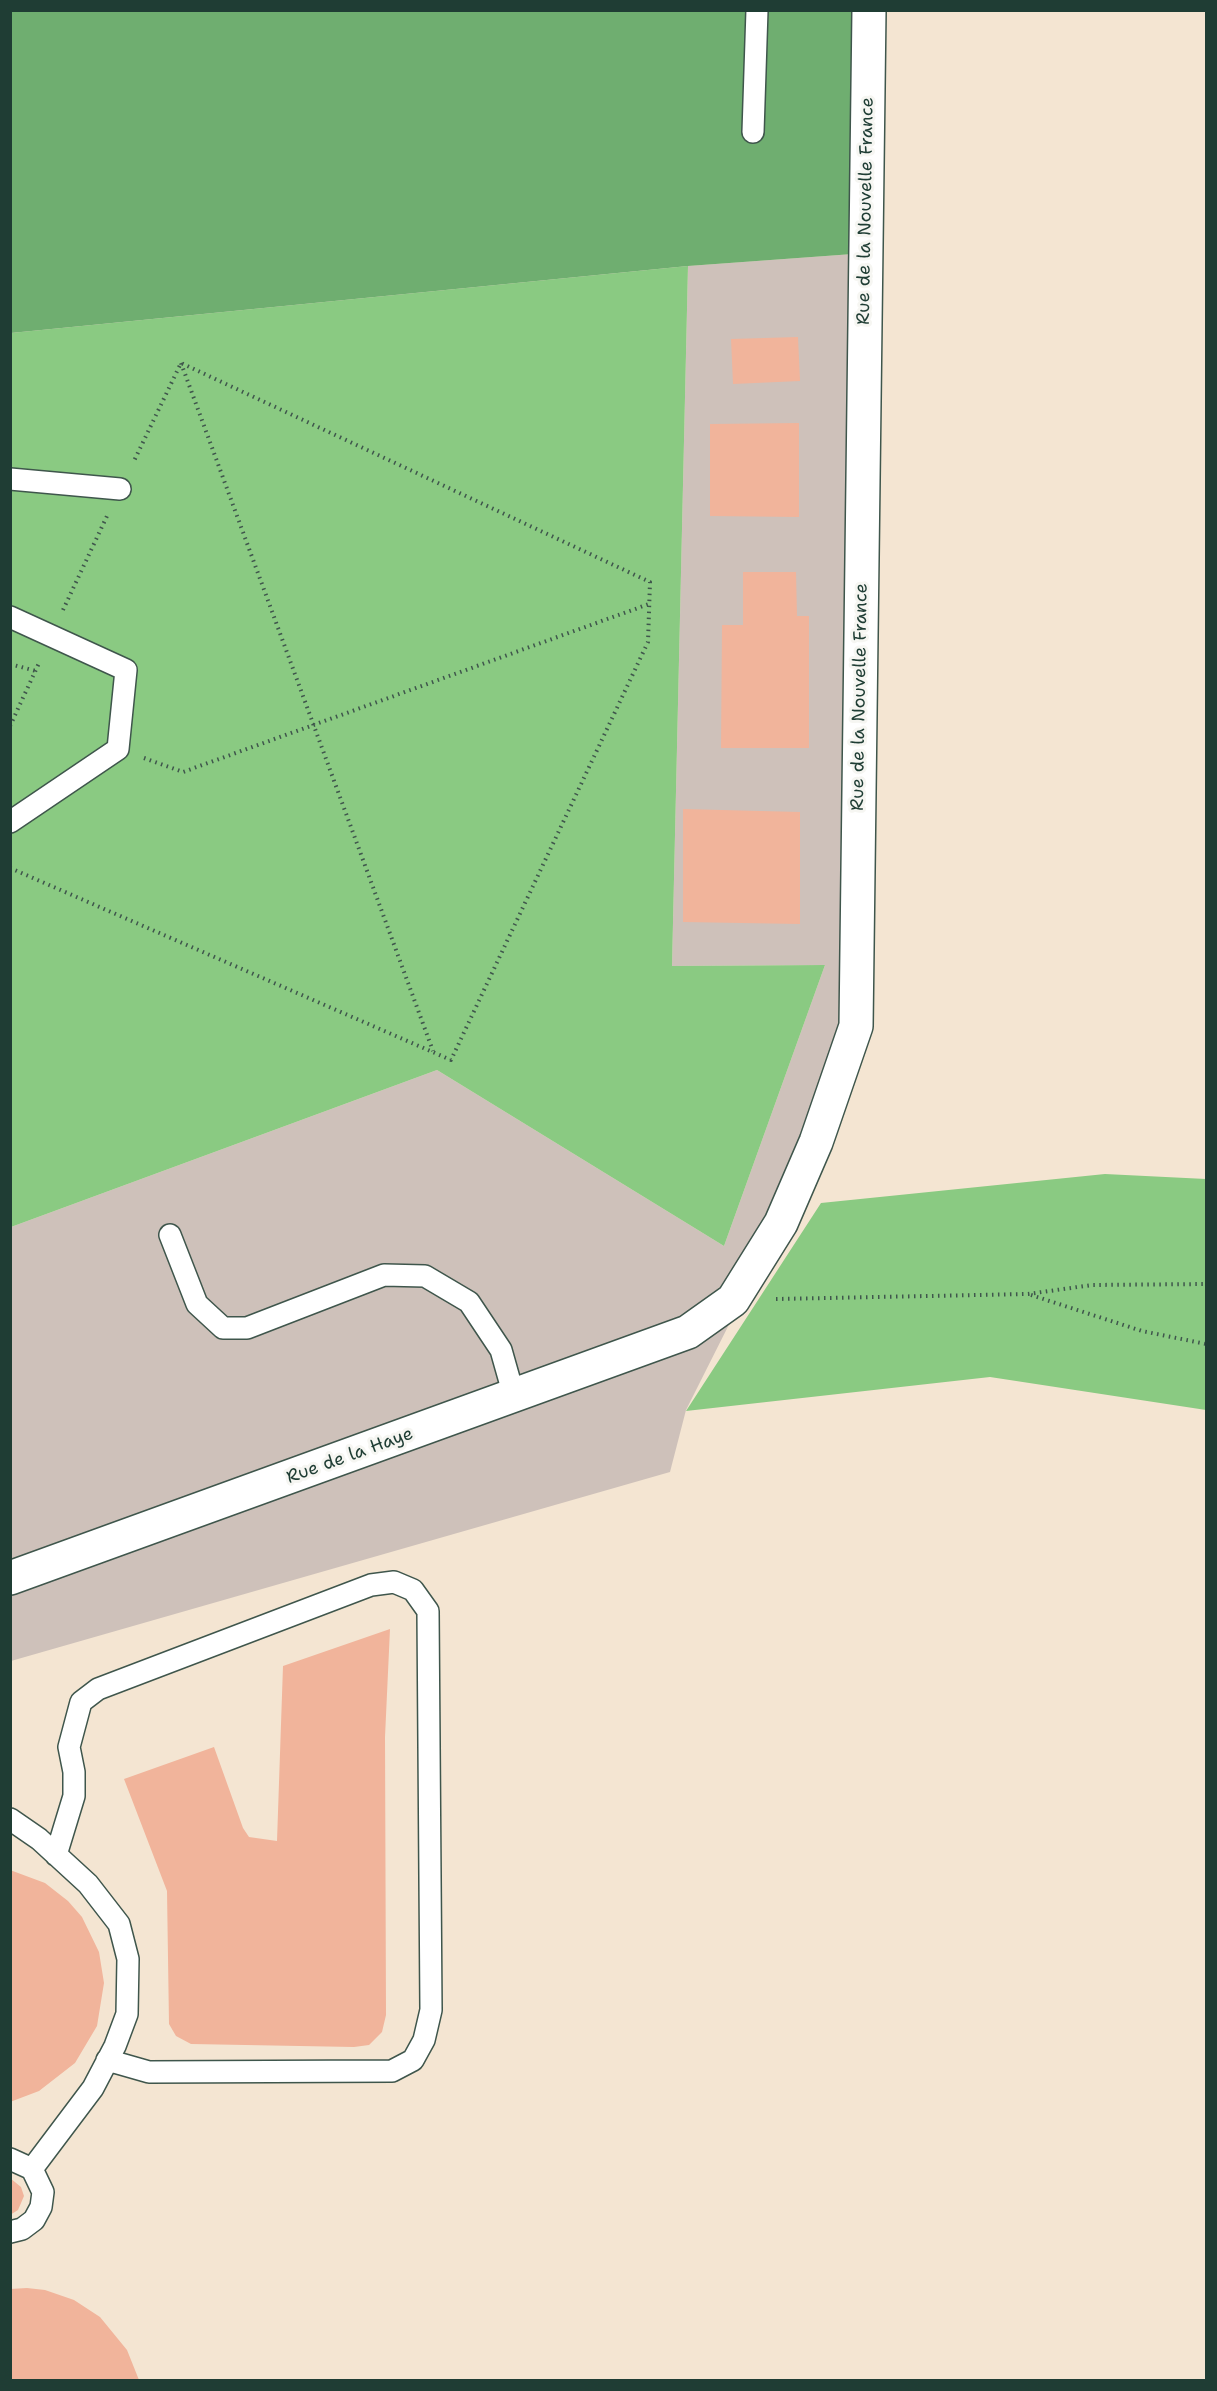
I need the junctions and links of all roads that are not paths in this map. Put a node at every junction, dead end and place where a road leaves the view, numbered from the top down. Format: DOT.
graph roads {
  1 [pos="758,10"];
  2 [pos="869,10"];
  3 [pos="753,132"];
  4 [pos="10,479"];
  5 [pos="120,489"];
  6 [pos="10,617"];
  7 [pos="10,822"];
  8 [pos="170,1235"];
  9 [pos="688,1332"];
  10 [pos="514,1396"];
  11 [pos="10,1578"];
  12 [pos="10,1819"];
  13 [pos="56,1855"];
  14 [pos="107,2060"];
  15 [pos="10,2159"];
  16 [pos="32,2169"];
  17 [pos="10,2232"];
  1 -- 3 [label="lane"];
  2 -- 9 [label="street, Rue de la Nouvelle France"];
  4 -- 5 [label="lane"];
  6 -- 7 [label="lane"];
  8 -- 10 [label="lane"];
  9 -- 10 [label="street, Rue de la Haye"];
  10 -- 11 [label="street, Rue de la Haye"];
  12 -- 13 [label="lane"];
  13 -- 14 [label="lane"];
  13 -- 14 [label="lane"];
  14 -- 16 [label="lane"];
  15 -- 16 [label="lane"];
  16 -- 17 [label="lane"];
}
